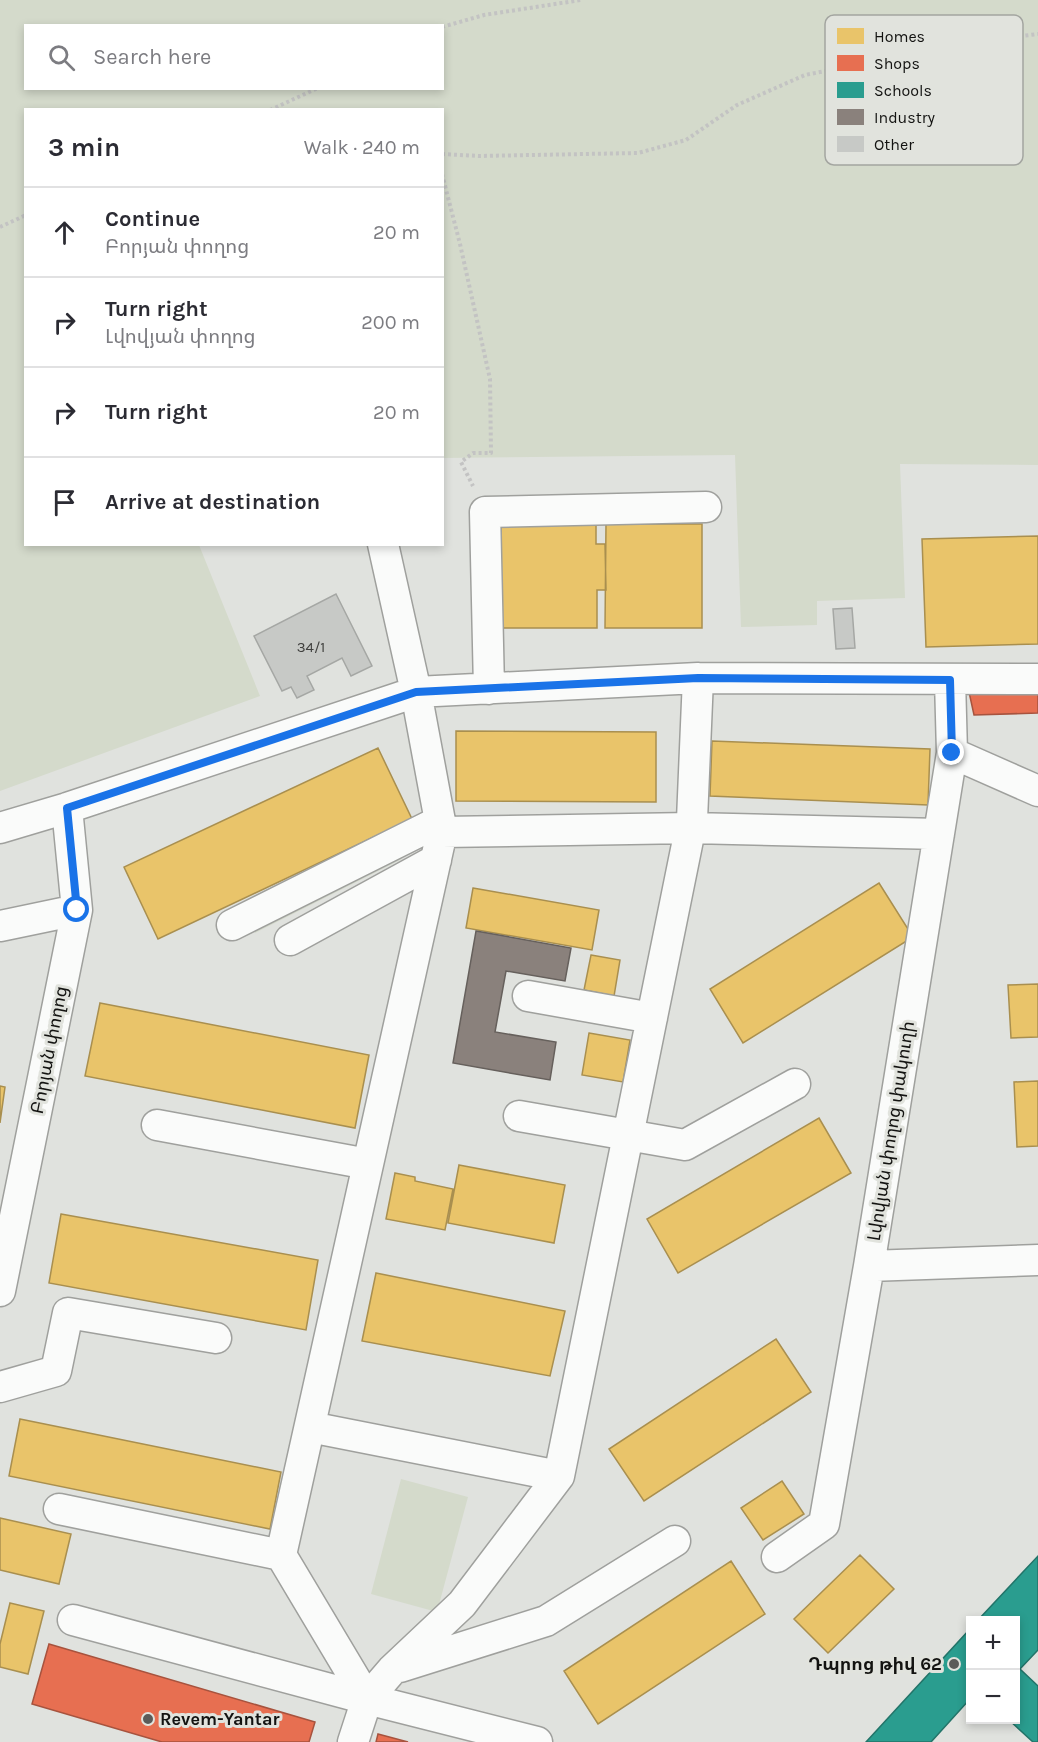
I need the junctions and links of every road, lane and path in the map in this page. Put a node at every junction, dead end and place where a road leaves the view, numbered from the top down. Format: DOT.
graph roads {
  1 [pos="580,0"];
  2 [pos="444,26"];
  3 [pos="1038,34"];
  4 [pos="1023,36"];
  5 [pos="825,71"];
  6 [pos="314,90"];
  7 [pos="274,108"];
  8 [pos="444,154"];
  9 [pos="444,182"];
  10 [pos="24,216"];
  11 [pos="0,227"];
  12 [pos="706,507"];
  13 [pos="485,512"];
  14 [pos="383,546"];
  15 [pos="698,678"];
  16 [pos="1038,679"];
  17 [pos="950,680"];
  18 [pos="489,689"];
  19 [pos="416,692"];
  20 [pos="952,753"];
  21 [pos="1038,791"];
  22 [pos="67,808"];
  23 [pos="0,828"];
  24 [pos="691,828"];
  25 [pos="939,834"];
  26 [pos="439,838"];
  27 [pos="77,910"];
  28 [pos="232,925"];
  29 [pos="0,926"];
  30 [pos="290,940"];
  31 [pos="528,996"];
  32 [pos="652,1018"];
  33 [pos="795,1084"];
  34 [pos="519,1116"];
  35 [pos="157,1125"];
  36 [pos="628,1136"];
  37 [pos="368,1164"];
  38 [pos="1038,1260"];
  39 [pos="869,1266"];
  40 [pos="1,1279"];
  41 [pos="216,1338"];
  42 [pos="0,1387"];
  43 [pos="310,1426"];
  44 [pos="559,1476"];
  45 [pos="59,1509"];
  46 [pos="675,1541"];
  47 [pos="281,1555"];
  48 [pos="777,1557"];
  49 [pos="73,1620"];
  50 [pos="392,1670"];
  51 [pos="367,1699"];
  52 [pos="353,1742"];
  53 [pos="537,1742"];
  1 -- 2 [label="path"];
  3 -- 4 [label="path"];
  5 -- 8 [label="path"];
  6 -- 7 [label="path"];
  9 -- 13 [label="path"];
  10 -- 11 [label="path"];
  12 -- 13 [label="street"];
  13 -- 18 [label="street"];
  14 -- 19 [label="street"];
  15 -- 17 [label="street"];
  15 -- 18 [label="street"];
  15 -- 24 [label="street"];
  16 -- 17 [label="street"];
  17 -- 20 [label="street, Լվովյան փողոց փակուղի"];
  18 -- 19 [label="street"];
  19 -- 22 [label="street"];
  19 -- 26 [label="street"];
  20 -- 21 [label="street"];
  20 -- 25 [label="street, Լվովյան փողոց փակուղի"];
  22 -- 23 [label="street"];
  22 -- 27 [label="street, Բորյան փողոց"];
  24 -- 25 [label="street"];
  24 -- 26 [label="street"];
  24 -- 32 [label="street"];
  25 -- 39 [label="street, Լվովյան փողոց փակուղի"];
  26 -- 28 [label="street"];
  26 -- 30 [label="street"];
  26 -- 37 [label="street"];
  27 -- 29 [label="street"];
  27 -- 40 [label="street, Բորյան փողոց"];
  31 -- 32 [label="street"];
  32 -- 36 [label="street"];
  33 -- 36 [label="street"];
  34 -- 36 [label="street"];
  35 -- 37 [label="street"];
  36 -- 44 [label="street"];
  37 -- 43 [label="street"];
  38 -- 39 [label="street"];
  39 -- 48 [label="street, Լվովյան փողոց փակուղի"];
  41 -- 42 [label="street"];
  43 -- 44 [label="street"];
  43 -- 47 [label="street"];
  44 -- 50 [label="street"];
  45 -- 47 [label="street"];
  46 -- 50 [label="street"];
  47 -- 51 [label="street"];
  49 -- 51 [label="street"];
  50 -- 51 [label="street"];
  51 -- 52 [label="street"];
  51 -- 53 [label="street"];
}
